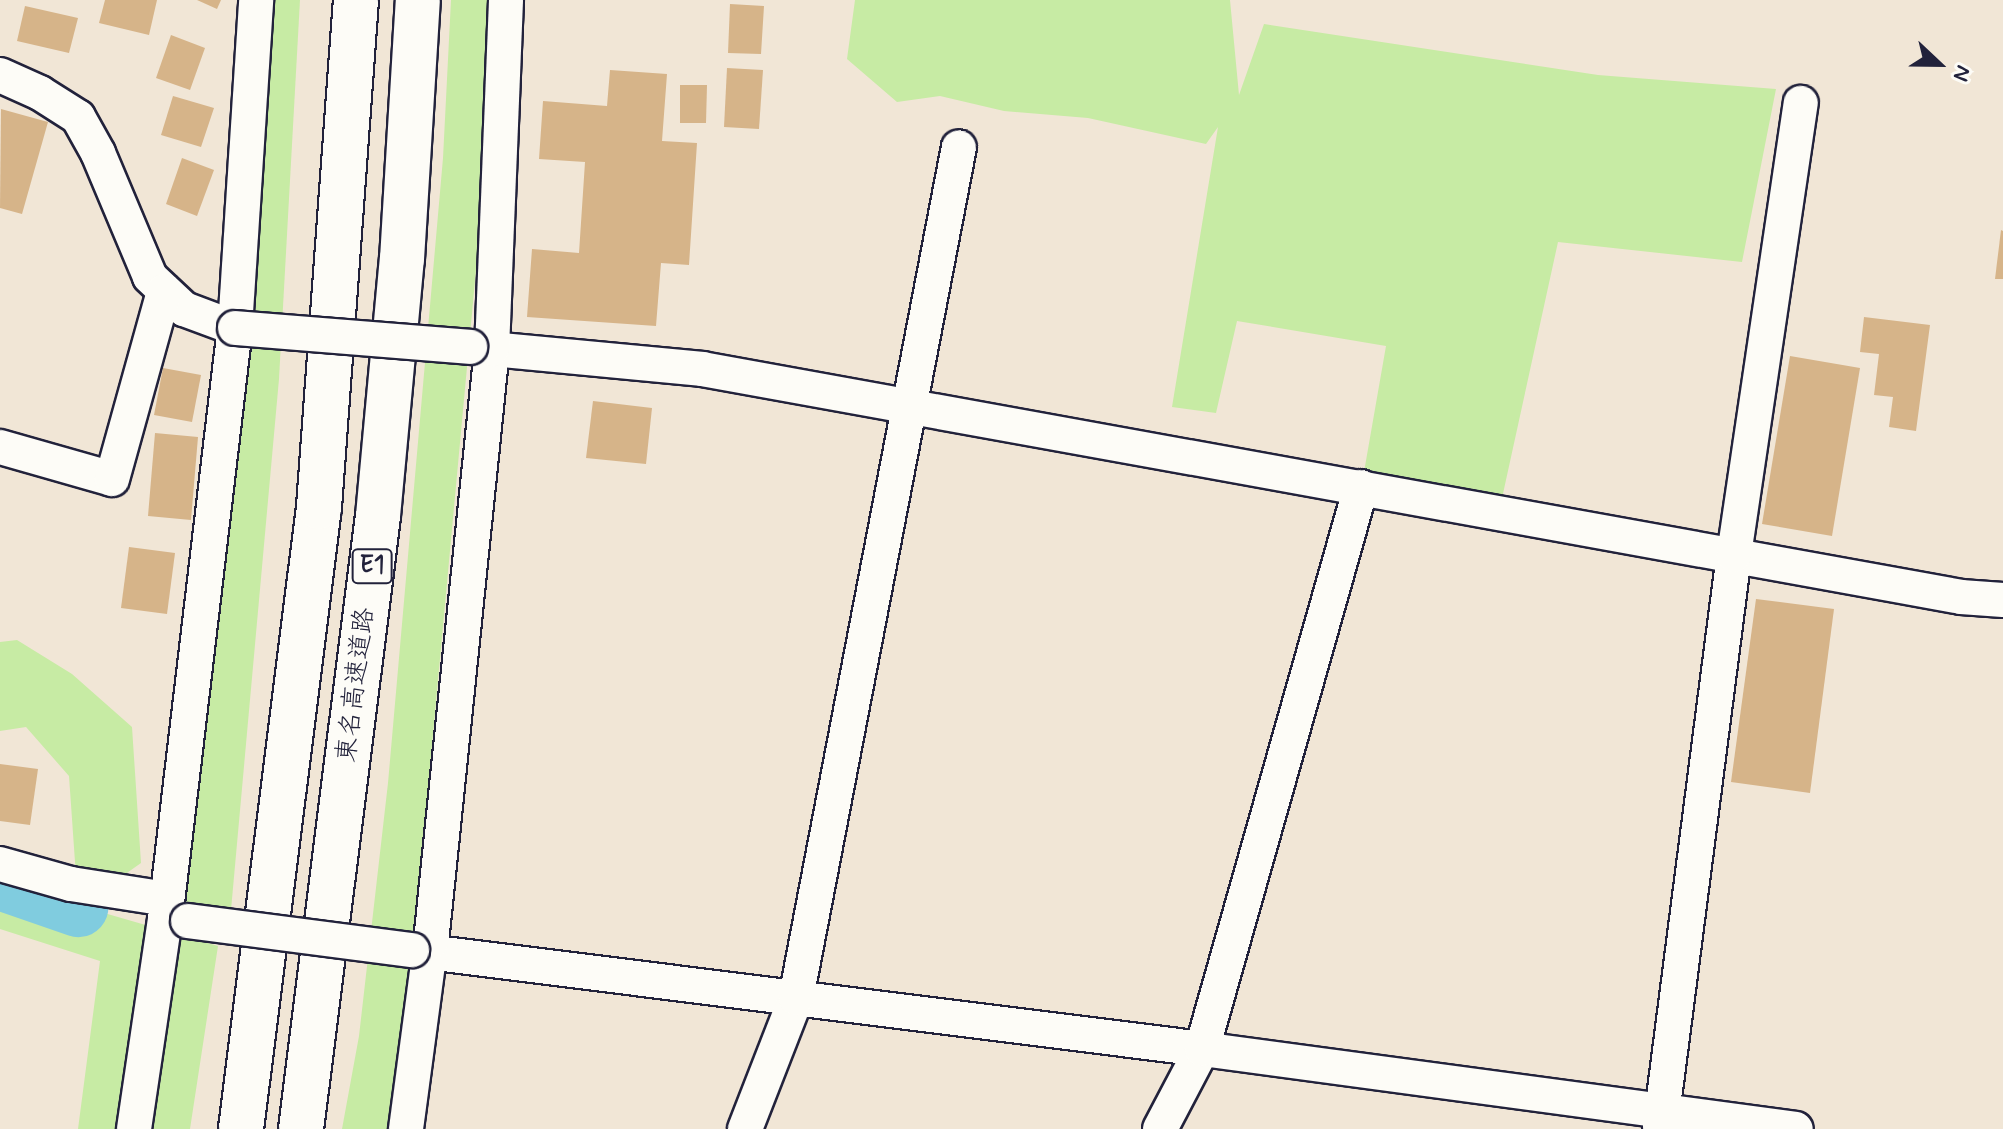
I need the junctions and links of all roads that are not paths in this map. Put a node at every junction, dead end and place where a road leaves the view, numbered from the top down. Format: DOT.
graph roads {
  1 [pos="256,0"];
  2 [pos="356,0"];
  3 [pos="418,0"];
  4 [pos="506,0"];
  5 [pos="0,75"];
  6 [pos="1801,103"];
  7 [pos="959,147"];
  8 [pos="164,291"];
  9 [pos="235,328"];
  10 [pos="481,348"];
  11 [pos="910,404"];
  12 [pos="0,447"];
  13 [pos="1361,487"];
  14 [pos="1734,555"];
  15 [pos="2003,600"];
  16 [pos="0,864"];
  17 [pos="173,913"];
  18 [pos="421,951"];
  19 [pos="796,998"];
  20 [pos="1202,1049"];
  21 [pos="1662,1120"];
  22 [pos="134,1129"];
  23 [pos="241,1129"];
  24 [pos="301,1129"];
  25 [pos="406,1129"];
  26 [pos="745,1129"];
  27 [pos="1160,1129"];
  28 [pos="1796,1129"];
  1 -- 9 [label="street"];
  2 -- 23 [label="highway, E1"];
  3 -- 24 [label="highway, 東名高速道路 / E1"];
  4 -- 10 [label="street"];
  5 -- 8 [label="street"];
  6 -- 14 [label="street"];
  7 -- 11 [label="street"];
  8 -- 9 [label="street"];
  8 -- 12 [label="street"];
  9 -- 10 [label="street, bridge"];
  9 -- 17 [label="street"];
  10 -- 11 [label="street"];
  10 -- 18 [label="street"];
  11 -- 13 [label="street"];
  11 -- 19 [label="street"];
  13 -- 14 [label="street"];
  13 -- 20 [label="street"];
  14 -- 15 [label="street"];
  14 -- 21 [label="street"];
  16 -- 17 [label="street"];
  17 -- 18 [label="street, bridge"];
  17 -- 22 [label="street"];
  18 -- 19 [label="street"];
  18 -- 25 [label="street"];
  19 -- 20 [label="street"];
  19 -- 26 [label="street"];
  20 -- 21 [label="street"];
  20 -- 27 [label="street"];
  21 -- 28 [label="street"];
}
